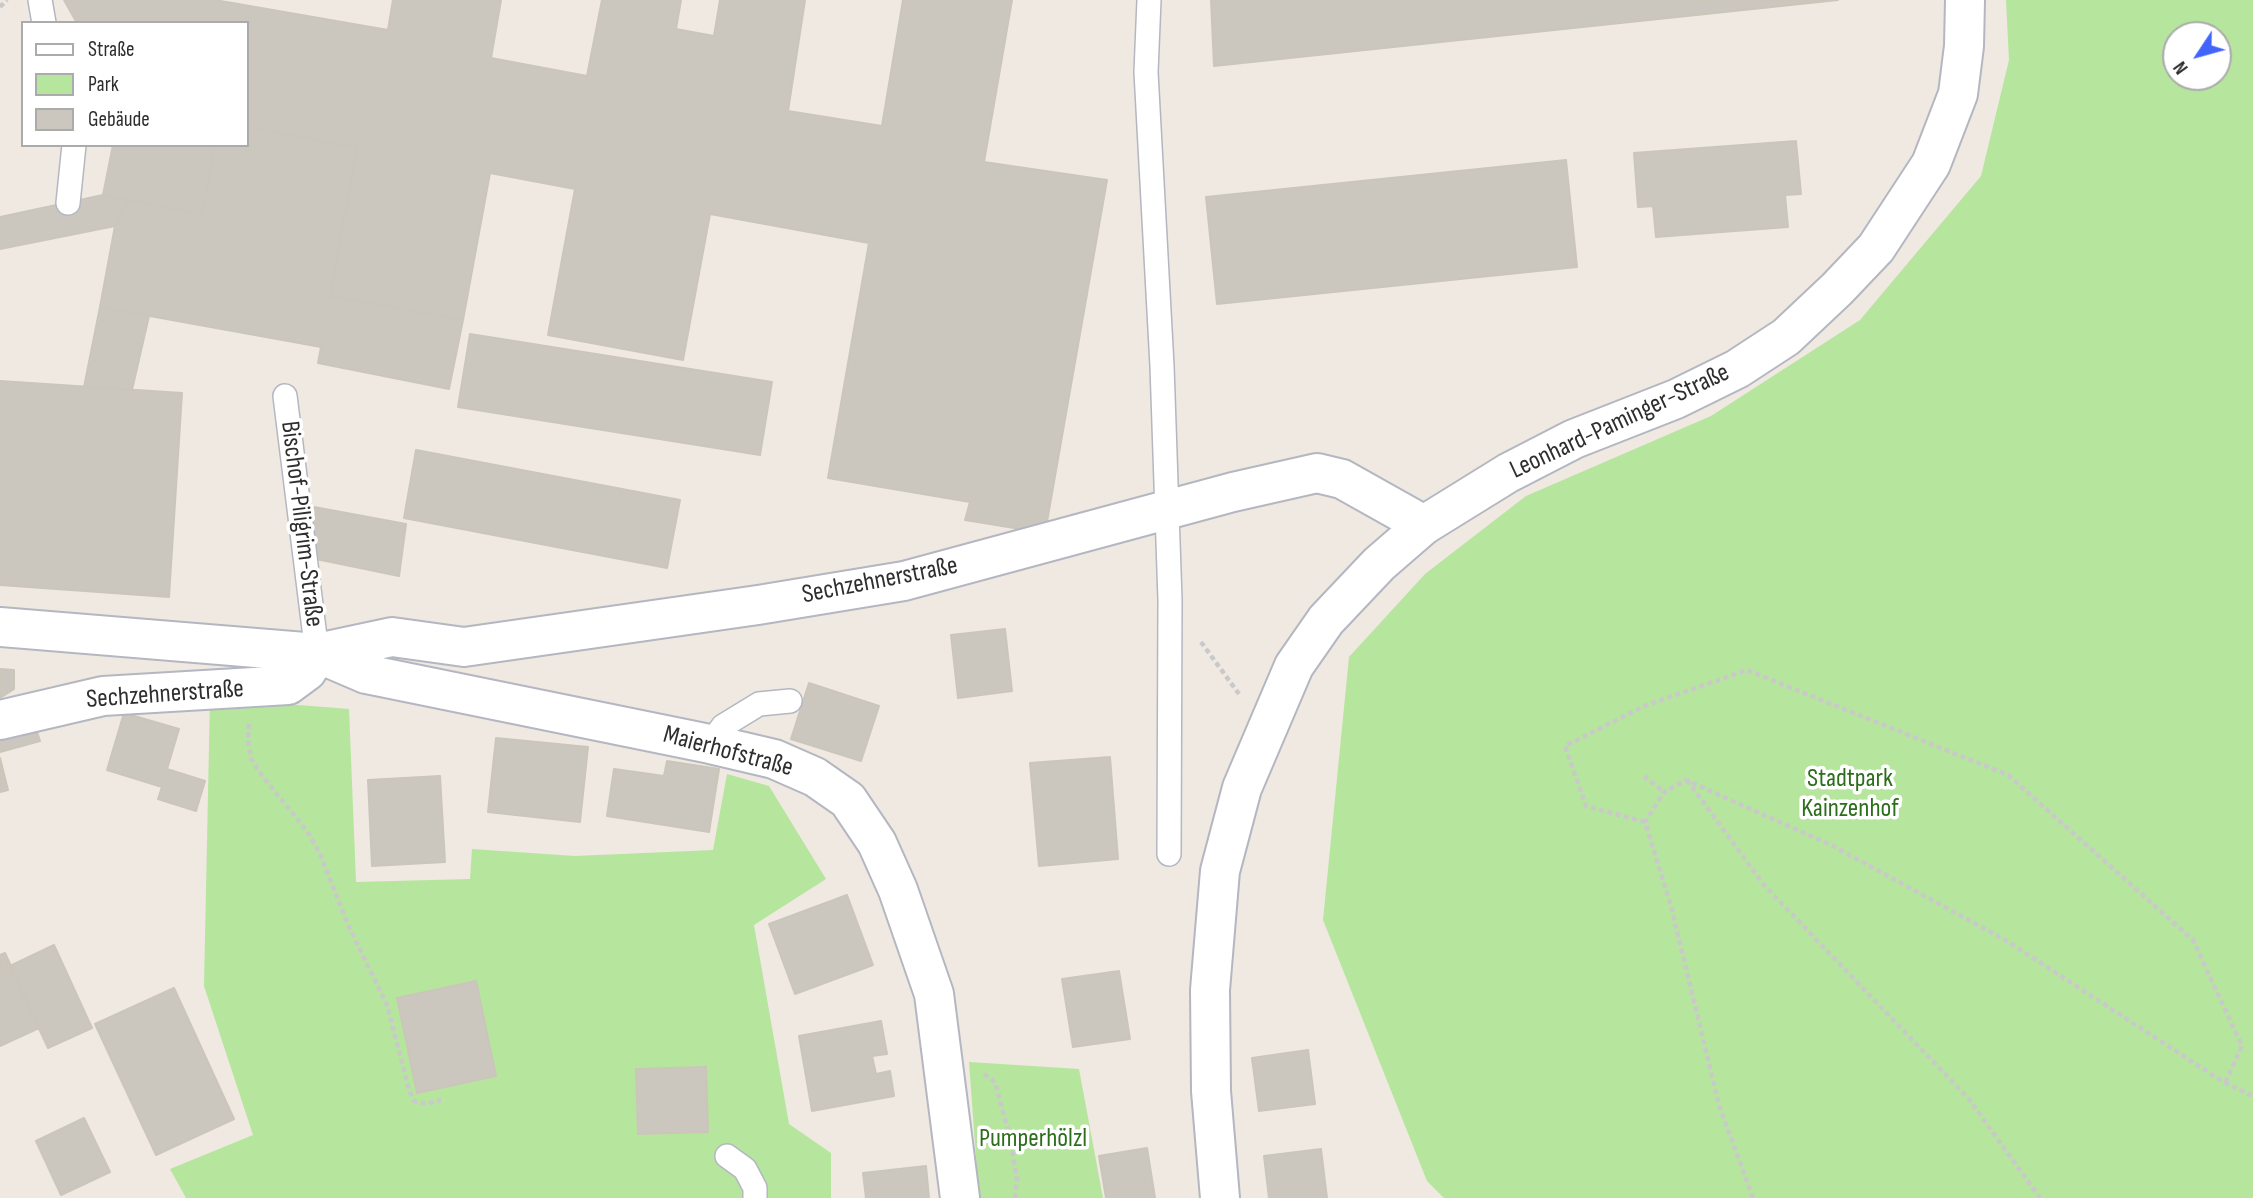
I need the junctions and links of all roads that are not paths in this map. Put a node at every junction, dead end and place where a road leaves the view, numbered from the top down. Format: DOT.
graph roads {
  1 [pos="40,0"];
  2 [pos="1149,0"];
  3 [pos="1965,0"];
  4 [pos="44,21"];
  5 [pos="74,147"];
  6 [pos="68,203"];
  7 [pos="285,396"];
  8 [pos="1168,510"];
  9 [pos="1424,525"];
  10 [pos="0,627"];
  11 [pos="317,653"];
  12 [pos="790,701"];
  13 [pos="0,720"];
  14 [pos="710,744"];
  15 [pos="1169,854"];
  16 [pos="727,1156"];
  17 [pos="755,1198"];
  18 [pos="960,1198"];
  19 [pos="1220,1198"];
  1 -- 4 [label="lane"];
  2 -- 8 [label="lane"];
  3 -- 9 [label="street, Leonhard-Paminger-Straße"];
  5 -- 6 [label="lane"];
  7 -- 11 [label="lane, Bischof-Piligrim-Straße"];
  8 -- 9 [label="street, Sechzehnerstraße"];
  8 -- 11 [label="street, Sechzehnerstraße"];
  8 -- 15 [label="lane"];
  9 -- 19 [label="street, Leonhard-Paminger-Straße"];
  10 -- 11 [label="street, Sechzehnerstraße"];
  11 -- 13 [label="street, Sechzehnerstraße"];
  11 -- 14 [label="street, Maierhofstraße"];
  12 -- 14 [label="lane"];
  14 -- 18 [label="street, Maierhofstraße"];
  16 -- 17 [label="lane"];
}
